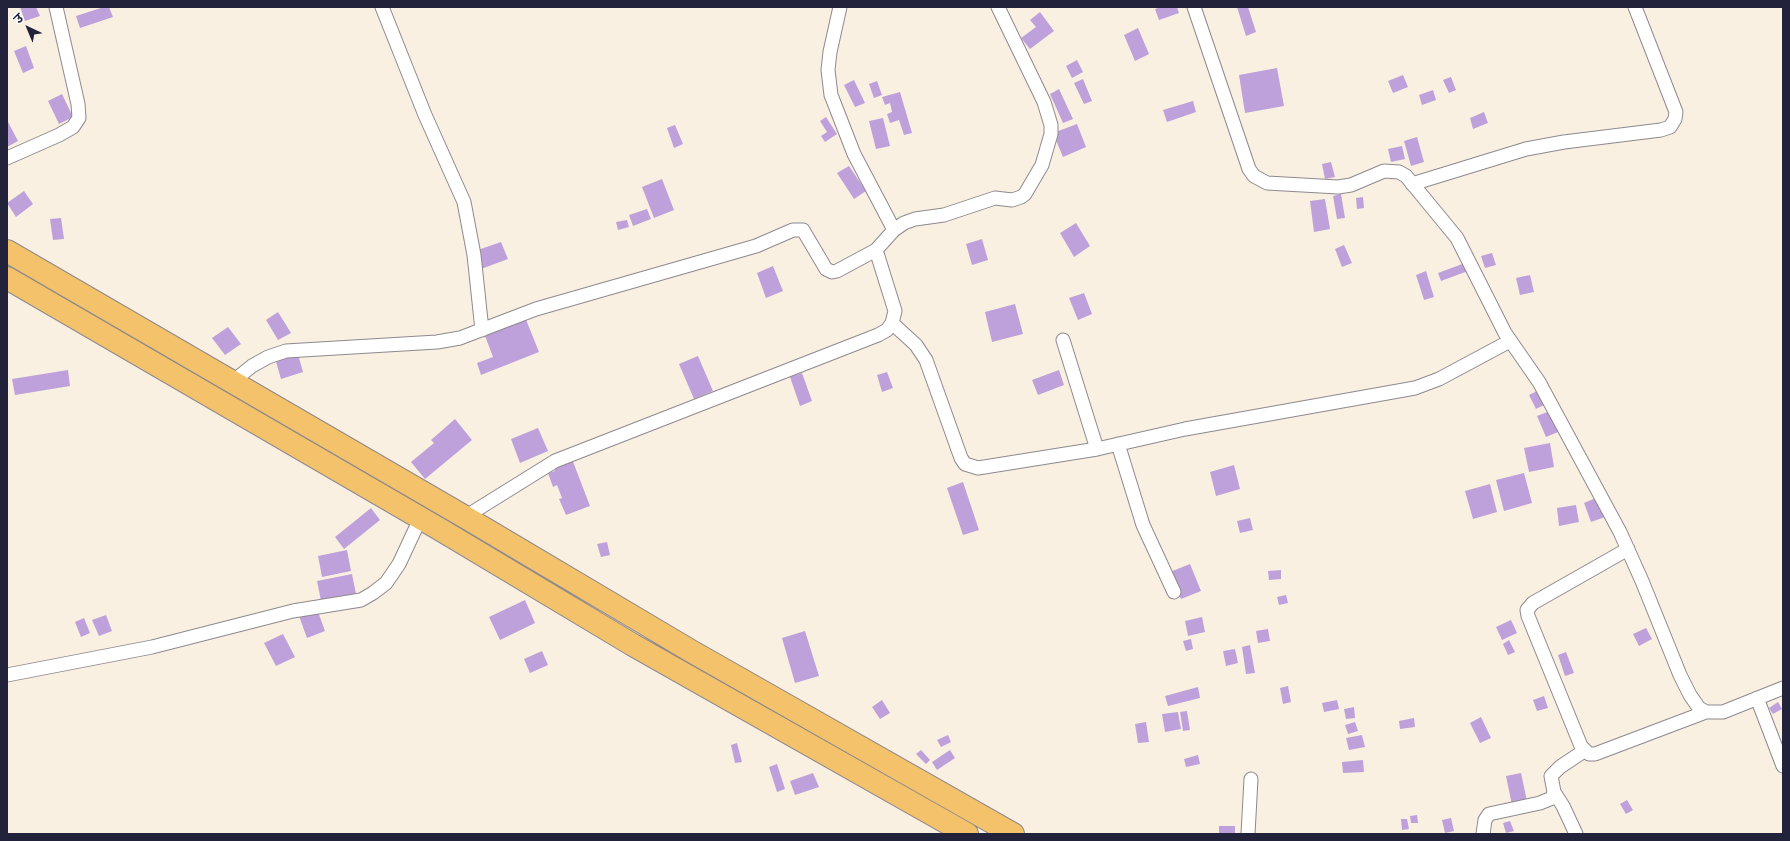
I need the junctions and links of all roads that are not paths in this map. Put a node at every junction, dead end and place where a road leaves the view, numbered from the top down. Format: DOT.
graph roads {
  1 [pos="56,7"];
  2 [pos="382,7"];
  3 [pos="840,7"];
  4 [pos="998,7"];
  5 [pos="1194,7"];
  6 [pos="1635,7"];
  7 [pos="7,158"];
  8 [pos="1412,184"];
  9 [pos="894,230"];
  10 [pos="876,250"];
  11 [pos="7,251"];
  12 [pos="7,278"];
  13 [pos="892,323"];
  14 [pos="482,330"];
  15 [pos="1062,340"];
  16 [pos="1510,341"];
  17 [pos="232,382"];
  18 [pos="1118,444"];
  19 [pos="1097,449"];
  20 [pos="465,517"];
  21 [pos="420,519"];
  22 [pos="1628,549"];
  23 [pos="1174,592"];
  24 [pos="7,675"];
  25 [pos="1783,688"];
  26 [pos="1757,698"];
  27 [pos="1706,712"];
  28 [pos="1584,751"];
  29 [pos="1783,766"];
  30 [pos="1251,779"];
  31 [pos="1554,792"];
  32 [pos="967,834"];
  33 [pos="1013,834"];
  34 [pos="1248,834"];
  35 [pos="1482,834"];
  36 [pos="1576,834"];
  1 -- 7 [label="street"];
  2 -- 14 [label="street"];
  3 -- 9 [label="street"];
  4 -- 9 [label="street"];
  5 -- 8 [label="street"];
  6 -- 8 [label="street"];
  8 -- 16 [label="street"];
  9 -- 10 [label="street"];
  10 -- 13 [label="street"];
  10 -- 14 [label="street"];
  11 -- 17 [label="highway"];
  12 -- 21 [label="highway"];
  13 -- 19 [label="street"];
  13 -- 20 [label="street"];
  14 -- 17 [label="street"];
  15 -- 19 [label="street"];
  16 -- 18 [label="street"];
  16 -- 22 [label="street"];
  17 -- 20 [label="highway"];
  18 -- 19 [label="street"];
  18 -- 23 [label="street"];
  20 -- 33 [label="highway"];
  21 -- 24 [label="street"];
  21 -- 32 [label="highway"];
  22 -- 27 [label="street"];
  22 -- 28 [label="street"];
  25 -- 26 [label="street"];
  26 -- 27 [label="street"];
  26 -- 29 [label="street"];
  27 -- 28 [label="street"];
  28 -- 31 [label="street"];
  30 -- 34 [label="street"];
  31 -- 35 [label="street"];
  31 -- 36 [label="street"];
}
